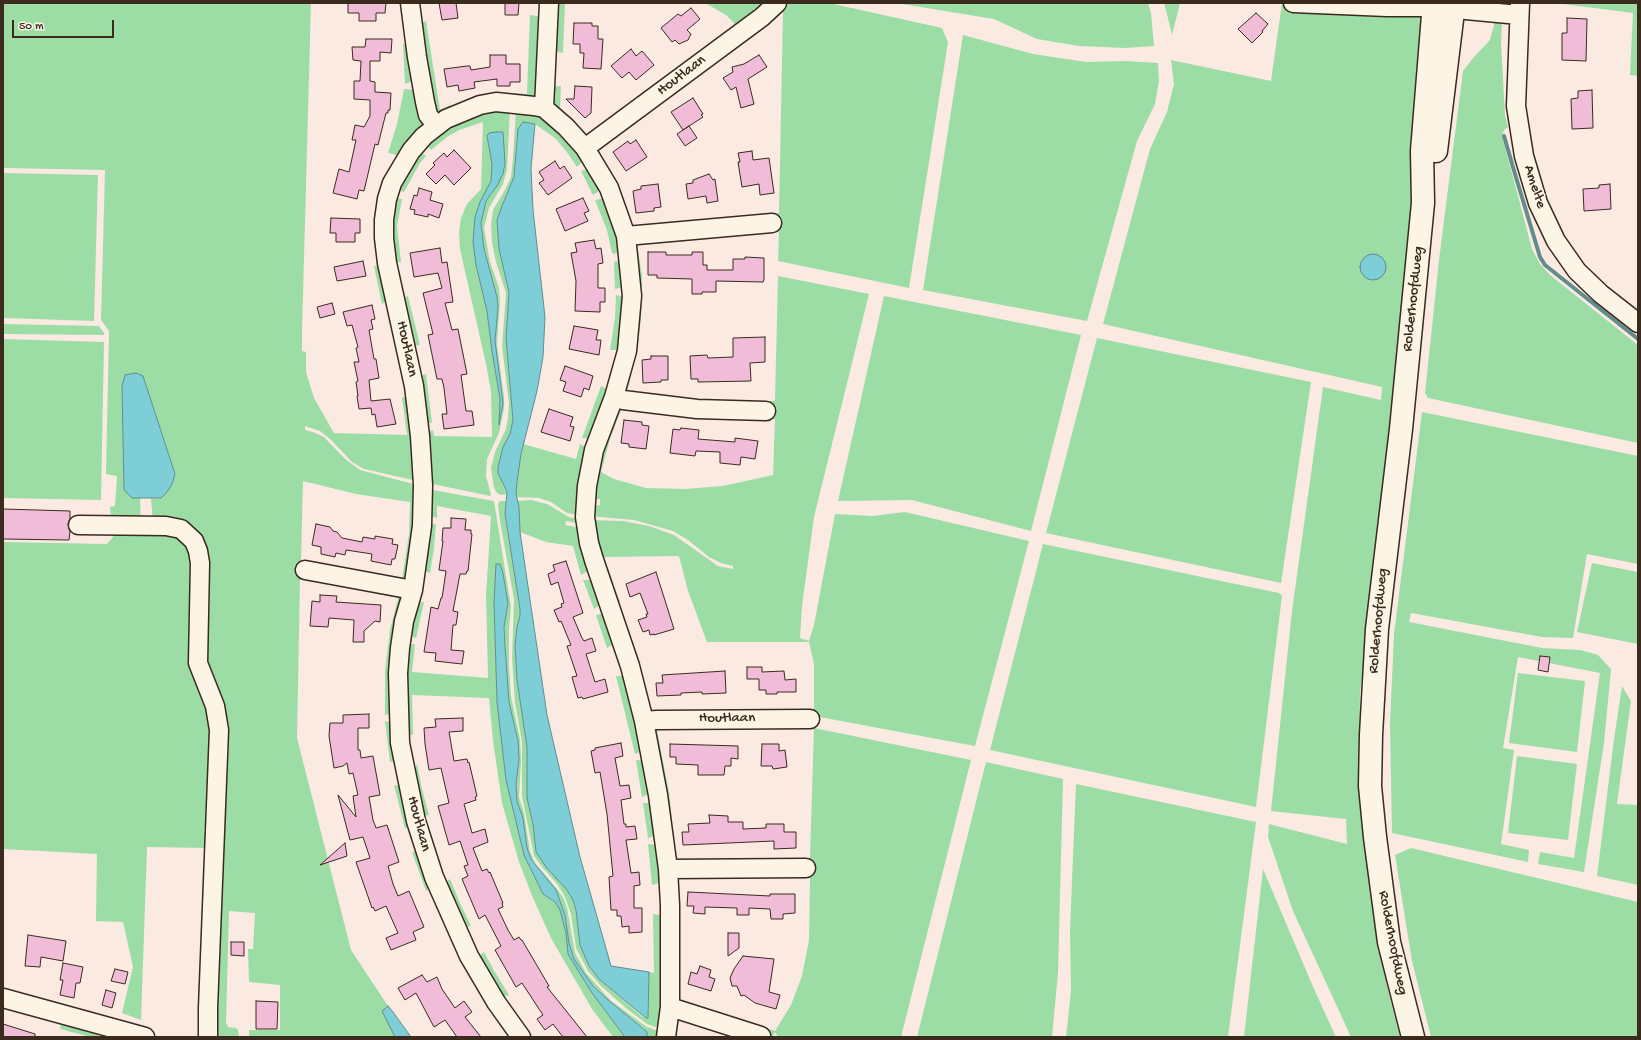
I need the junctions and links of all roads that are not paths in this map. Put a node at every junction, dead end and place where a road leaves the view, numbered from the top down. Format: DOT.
graph roads {
  1 [pos="410,3"];
  2 [pos="549,3"];
  3 [pos="777,3"];
  4 [pos="1293,3"];
  5 [pos="1444,6"];
  6 [pos="1519,9"];
  7 [pos="544,108"];
  8 [pos="436,126"];
  9 [pos="585,148"];
  10 [pos="772,223"];
  11 [pos="626,236"];
  12 [pos="1638,323"];
  13 [pos="614,397"];
  14 [pos="766,411"];
  15 [pos="78,525"];
  16 [pos="305,570"];
  17 [pos="413,590"];
  18 [pos="810,719"];
  19 [pos="644,721"];
  20 [pos="806,868"];
  21 [pos="668,869"];
  22 [pos="3,998"];
  23 [pos="670,1007"];
  24 [pos="761,1036"];
  25 [pos="145,1037"];
  26 [pos="208,1037"];
  27 [pos="521,1037"];
  28 [pos="666,1037"];
  29 [pos="1413,1037"];
  1 -- 8 [label="street"];
  2 -- 7 [label="street"];
  3 -- 9 [label="street, Houtlaan"];
  4 -- 5 [label="street, Amelte"];
  5 -- 6 [label="street, Amelte"];
  5 -- 29 [label="main road, Rolderhoofdweg"];
  6 -- 12 [label="street, Amelte"];
  7 -- 8 [label="street, Houtlaan"];
  7 -- 9 [label="street"];
  8 -- 17 [label="street, Houtlaan"];
  9 -- 11 [label="street"];
  10 -- 11 [label="street"];
  11 -- 13 [label="street"];
  13 -- 14 [label="street"];
  13 -- 19 [label="street"];
  15 -- 26 [label="street"];
  16 -- 17 [label="street"];
  17 -- 27 [label="street, Houtlaan"];
  18 -- 19 [label="street, Houtlaan"];
  19 -- 21 [label="street"];
  20 -- 21 [label="street"];
  21 -- 23 [label="street"];
  22 -- 25 [label="street"];
  23 -- 24 [label="street"];
  23 -- 28 [label="street"];
}
